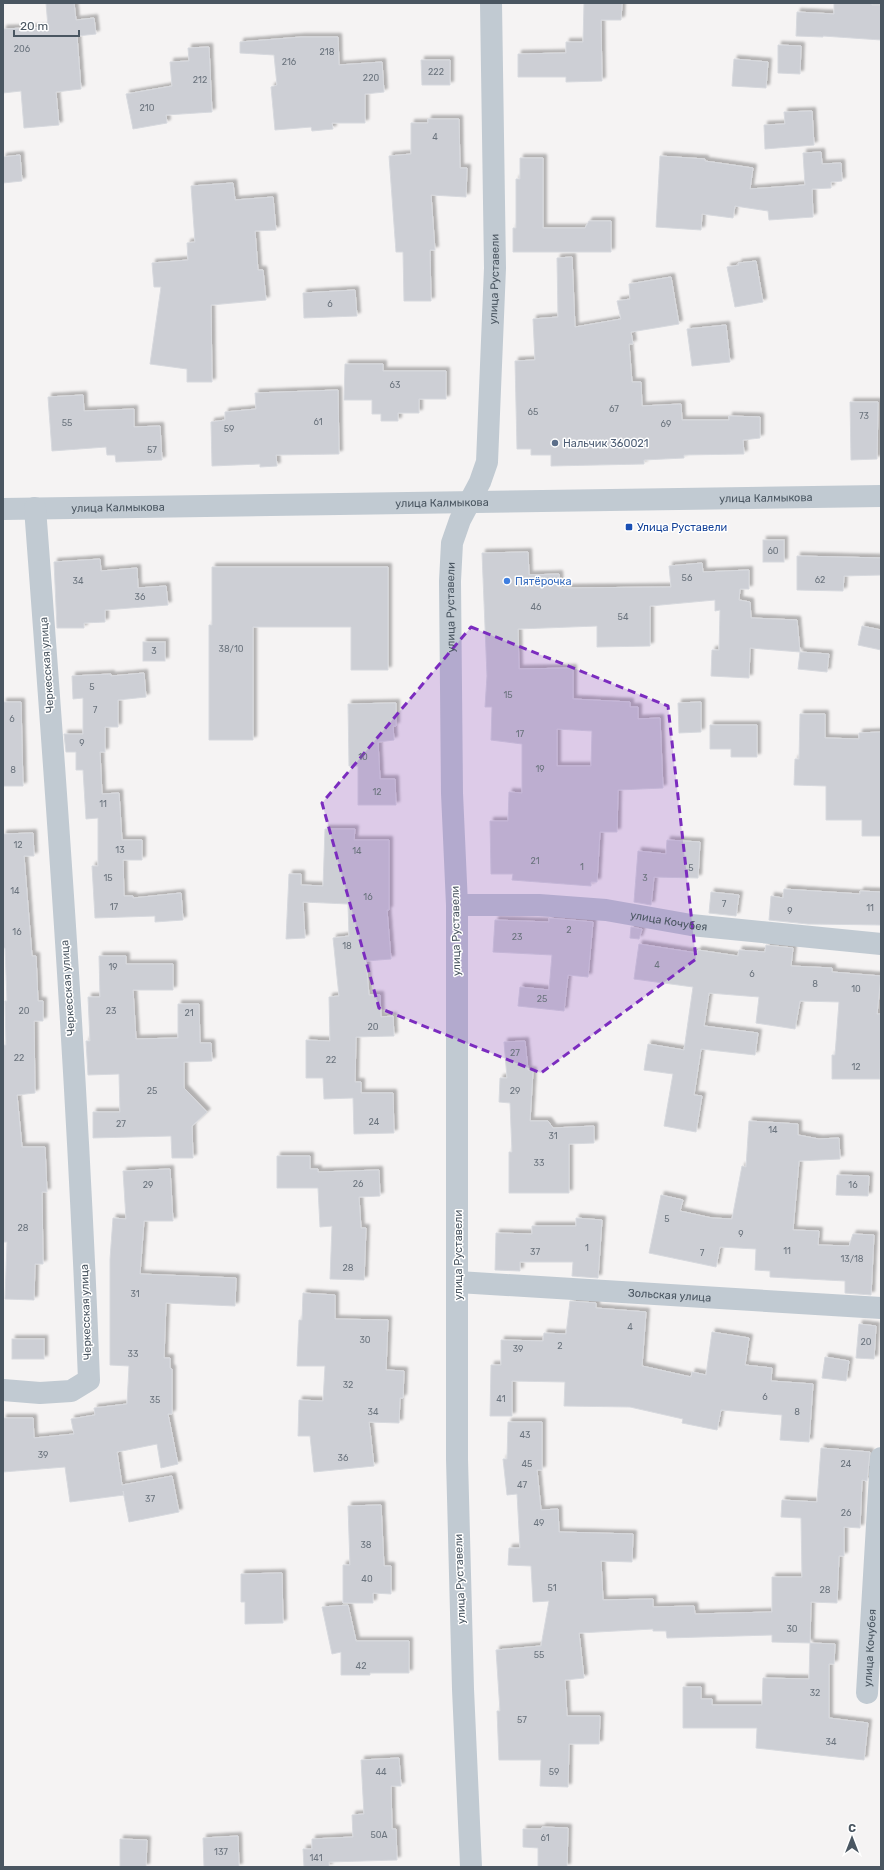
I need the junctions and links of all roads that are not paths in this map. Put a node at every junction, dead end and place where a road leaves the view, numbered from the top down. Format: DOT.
graph roads {
  1 [pos="491,3"];
  2 [pos="881,496"];
  3 [pos="470,501"];
  4 [pos="35,508"];
  5 [pos="3,509"];
  6 [pos="457,905"];
  7 [pos="881,944"];
  8 [pos="458,1282"];
  9 [pos="881,1308"];
  10 [pos="3,1390"];
  11 [pos="881,1458"];
  12 [pos="867,1693"];
  13 [pos="471,1867"];
  1 -- 3 [label="street, улица Руставели"];
  2 -- 3 [label="street, улица Калмыкова"];
  3 -- 4 [label="street, улица Калмыкова"];
  3 -- 6 [label="street, улица Руставели"];
  4 -- 5 [label="street, улица Калмыкова"];
  4 -- 10 [label="street, Черкесская улица"];
  6 -- 7 [label="street, улица Кочубея"];
  6 -- 8 [label="street, улица Руставели"];
  8 -- 9 [label="street, Зольская улица"];
  8 -- 13 [label="street, улица Руставели"];
  11 -- 12 [label="street, улица Кочубея"];
}
